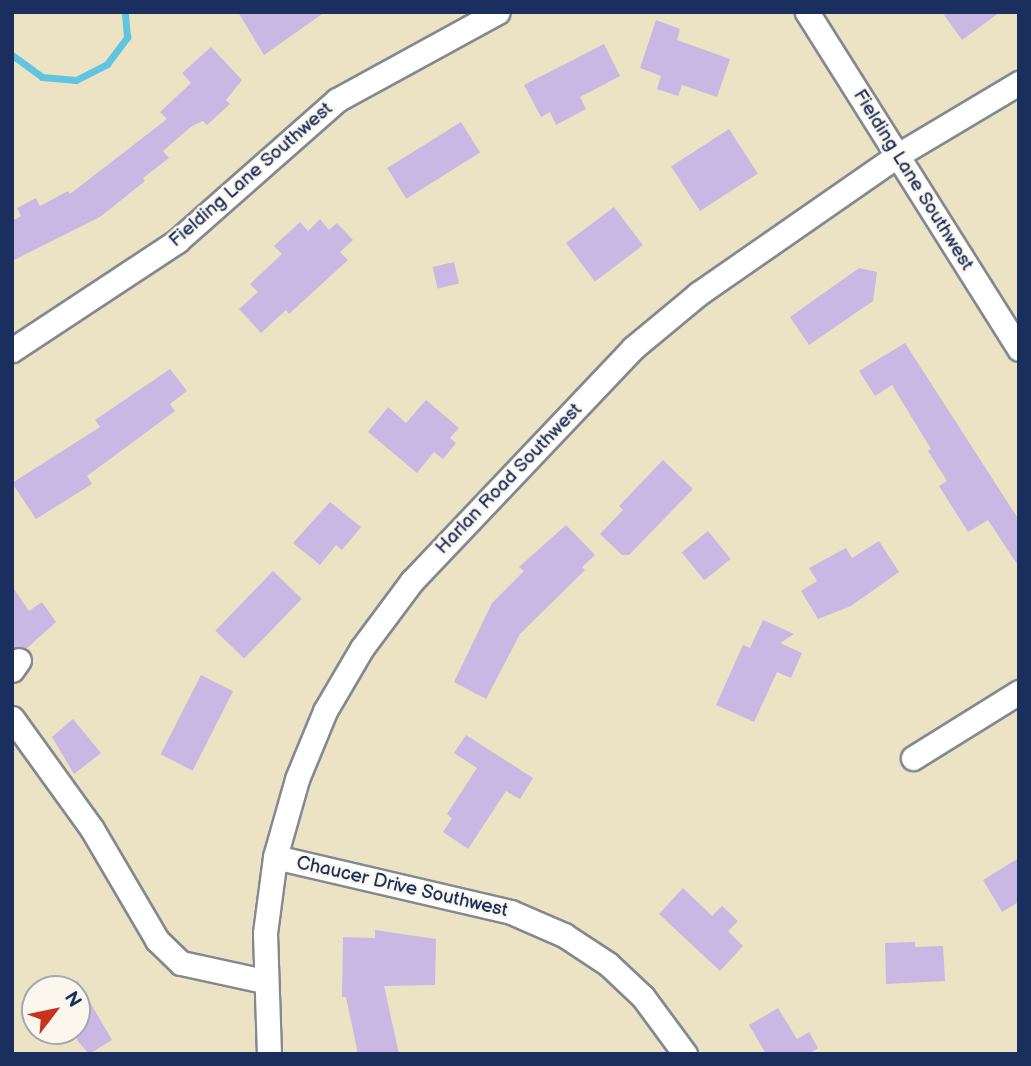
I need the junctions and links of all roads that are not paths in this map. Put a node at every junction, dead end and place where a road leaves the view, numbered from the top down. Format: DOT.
graph roads {
  1 [pos="498,12"];
  2 [pos="807,12"];
  3 [pos="1019,83"];
  4 [pos="898,155"];
  5 [pos="1019,349"];
  6 [pos="12,350"];
  7 [pos="1019,692"];
  8 [pos="12,718"];
  9 [pos="913,758"];
  10 [pos="275,857"];
  11 [pos="264,981"];
  12 [pos="269,1054"];
  13 [pos="685,1054"];
  1 -- 6 [label="street, Fielding Lane Southwest"];
  2 -- 4 [label="street, Fielding Lane Southwest"];
  3 -- 4 [label="street, Harlan Road Southwest"];
  4 -- 5 [label="street, Fielding Lane Southwest"];
  4 -- 10 [label="street, Harlan Road Southwest"];
  7 -- 9 [label="street"];
  8 -- 11 [label="street"];
  10 -- 11 [label="street, Harlan Road Southwest"];
  10 -- 13 [label="street, Chaucer Drive Southwest"];
  11 -- 12 [label="street, Harlan Road Southwest"];
}
